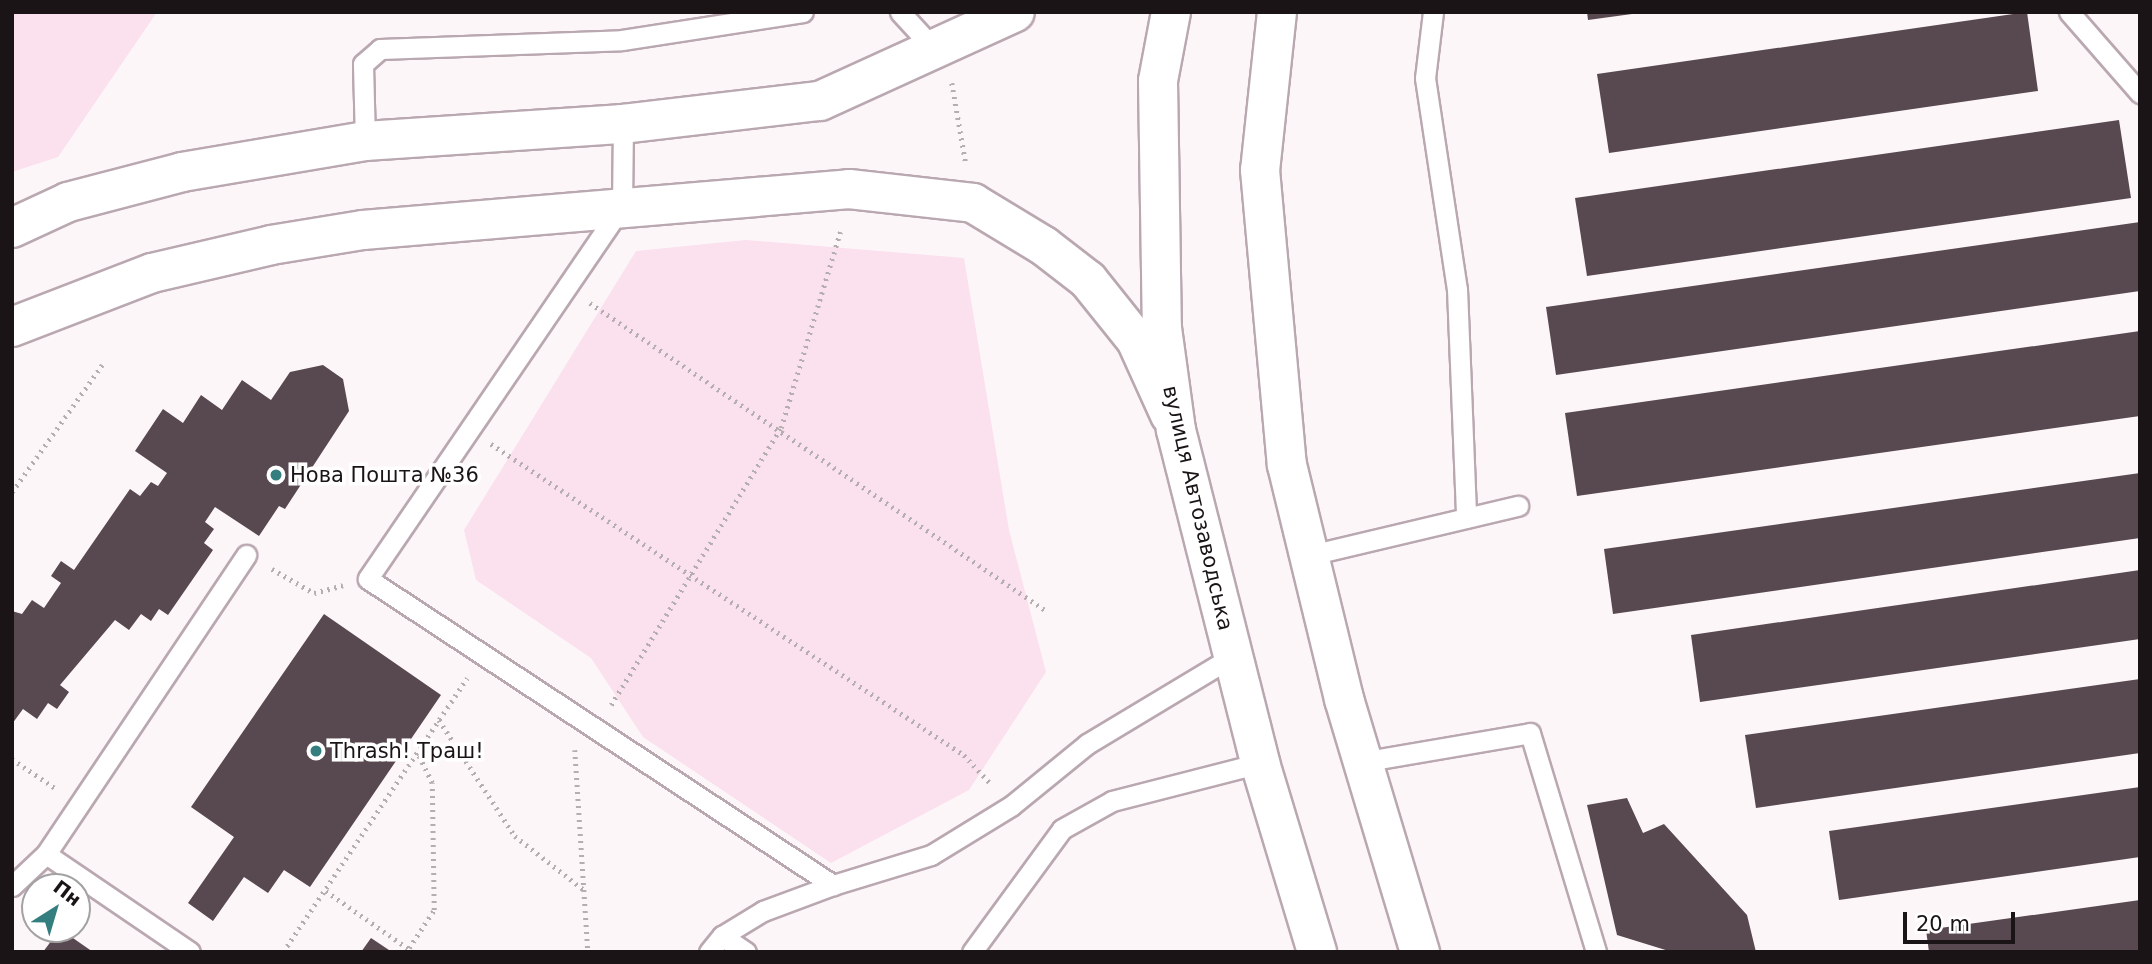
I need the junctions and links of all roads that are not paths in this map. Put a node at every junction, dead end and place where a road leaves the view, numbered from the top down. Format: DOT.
graph roads {
  1 [pos="803,12"];
  2 [pos="900,12"];
  3 [pos="1015,12"];
  4 [pos="1171,12"];
  5 [pos="1278,12"];
  6 [pos="1433,12"];
  7 [pos="2069,12"];
  8 [pos="940,47"];
  9 [pos="2140,93"];
  10 [pos="623,124"];
  11 [pos="365,141"];
  12 [pos="622,206"];
  13 [pos="12,228"];
  14 [pos="12,327"];
  15 [pos="1176,430"];
  16 [pos="1518,506"];
  17 [pos="1466,518"];
  18 [pos="246,555"];
  19 [pos="1310,555"];
  20 [pos="1233,657"];
  21 [pos="1367,761"];
  22 [pos="1260,764"];
  23 [pos="46,854"];
  24 [pos="12,886"];
  25 [pos="833,886"];
  26 [pos="722,936"];
  27 [pos="190,952"];
  28 [pos="709,952"];
  29 [pos="746,952"];
  30 [pos="972,952"];
  31 [pos="1317,952"];
  32 [pos="1420,952"];
  33 [pos="1597,952"];
  1 -- 11 [label="lane"];
  2 -- 8 [label="lane"];
  3 -- 8 [label="street"];
  4 -- 15 [label="street, вулиця Автозаводська"];
  5 -- 19 [label="street"];
  6 -- 17 [label="lane"];
  7 -- 9 [label="lane"];
  8 -- 10 [label="street"];
  10 -- 11 [label="street"];
  10 -- 12 [label="lane"];
  11 -- 13 [label="street"];
  12 -- 14 [label="street"];
  12 -- 15 [label="street"];
  12 -- 25 [label="lane"];
  15 -- 20 [label="street, вулиця Автозаводська"];
  16 -- 17 [label="lane"];
  17 -- 19 [label="lane"];
  18 -- 23 [label="lane"];
  19 -- 21 [label="street"];
  20 -- 22 [label="street, вулиця Автозаводська"];
  20 -- 25 [label="lane"];
  21 -- 32 [label="street"];
  21 -- 33 [label="lane"];
  22 -- 30 [label="lane"];
  22 -- 31 [label="street, вулиця Автозаводська"];
  23 -- 24 [label="lane"];
  23 -- 27 [label="lane"];
  25 -- 26 [label="lane"];
  26 -- 28 [label="lane"];
  26 -- 29 [label="lane"];
}
